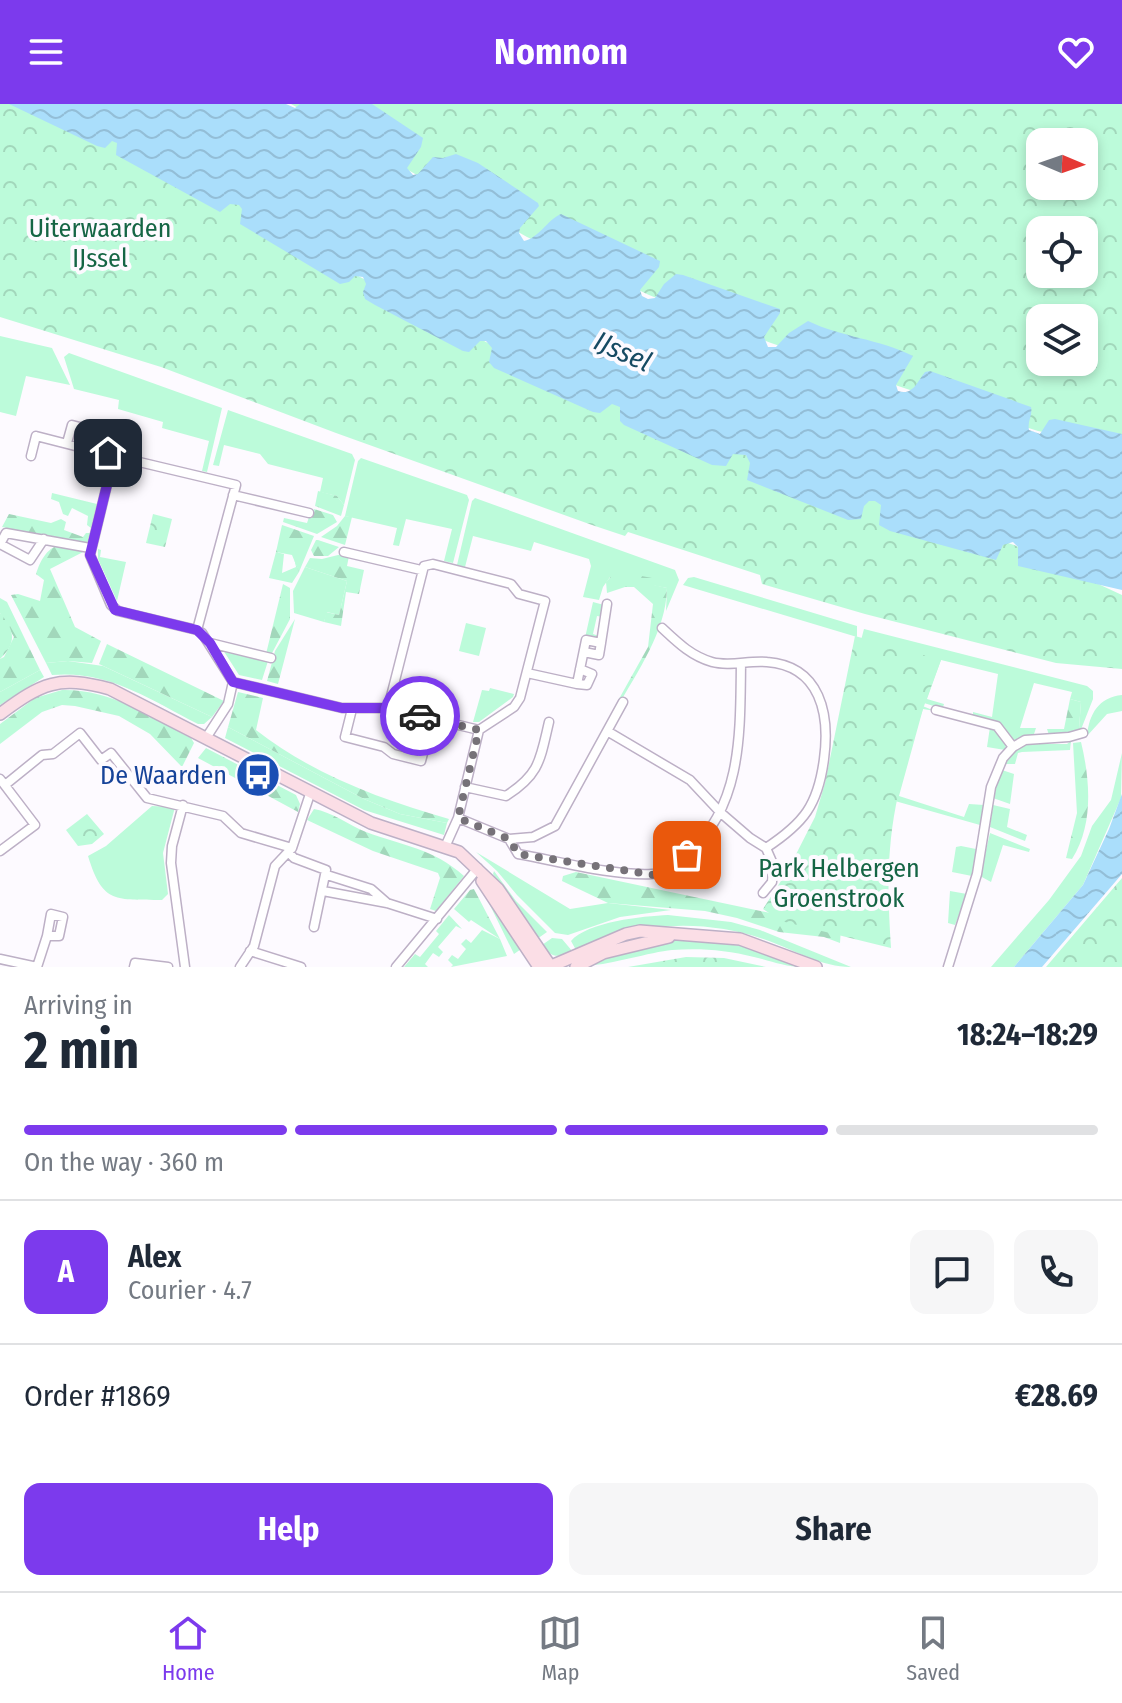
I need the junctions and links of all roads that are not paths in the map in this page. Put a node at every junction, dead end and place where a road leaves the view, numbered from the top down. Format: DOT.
graph roads {
  1 [pos="103,433"];
  2 [pos="67,443"];
  3 [pos="31,456"];
  4 [pos="114,456"];
  5 [pos="233,495"];
  6 [pos="309,513"];
  7 [pos="44,539"];
  8 [pos="90,548"];
  9 [pos="344,552"];
  10 [pos="421,570"];
  11 [pos="607,604"];
  12 [pos="662,628"];
  13 [pos="197,630"];
  14 [pos="210,643"];
  15 [pos="271,658"];
  16 [pos="741,663"];
  17 [pos="527,673"];
  18 [pos="233,682"];
  19 [pos="623,702"];
  20 [pos="388,708"];
  21 [pos="352,709"];
  22 [pos="936,710"];
  23 [pos="0,714"];
  24 [pos="432,719"];
  25 [pos="549,722"];
  26 [pos="479,730"];
  27 [pos="607,731"];
  28 [pos="1083,733"];
  29 [pos="206,738"];
  30 [pos="1013,747"];
  31 [pos="2,782"];
  32 [pos="465,787"];
  33 [pos="310,794"];
  34 [pos="183,805"];
  35 [pos="721,813"];
  36 [pos="458,818"];
  37 [pos="509,839"];
  38 [pos="445,847"];
  39 [pos="766,848"];
  40 [pos="0,851"];
  41 [pos="290,851"];
  42 [pos="476,870"];
  43 [pos="327,875"];
  44 [pos="323,891"];
  45 [pos="763,893"];
  46 [pos="387,903"];
  47 [pos="437,919"];
  48 [pos="314,927"];
  49 [pos="681,933"];
  50 [pos="47,936"];
  51 [pos="250,951"];
  52 [pos="0,959"];
  53 [pos="286,965"];
  54 [pos="134,967"];
  55 [pos="168,967"];
  56 [pos="185,967"];
  57 [pos="240,967"];
  58 [pos="301,967"];
  59 [pos="396,967"];
  60 [pos="539,967"];
  61 [pos="550,967"];
  62 [pos="576,967"];
  63 [pos="816,967"];
  64 [pos="948,967"];
  1 -- 2 [label="street"];
  2 -- 3 [label="street"];
  2 -- 4 [label="street"];
  4 -- 5 [label="street"];
  4 -- 8 [label="street"];
  5 -- 6 [label="street"];
  5 -- 13 [label="street"];
  7 -- 7 [label="street"];
  7 -- 8 [label="street"];
  8 -- 13 [label="street"];
  9 -- 10 [label="street"];
  10 -- 17 [label="street"];
  10 -- 20 [label="street"];
  11 -- 17 [label="street"];
  12 -- 16 [label="street"];
  13 -- 14 [label="street"];
  14 -- 15 [label="street"];
  14 -- 18 [label="street"];
  16 -- 35 [label="street"];
  16 -- 39 [label="street"];
  17 -- 26 [label="street"];
  18 -- 21 [label="street"];
  18 -- 29 [label="street"];
  19 -- 27 [label="street"];
  20 -- 21 [label="street"];
  20 -- 24 [label="street"];
  21 -- 24 [label="street"];
  22 -- 30 [label="street"];
  23 -- 29 [label="street"];
  24 -- 26 [label="street"];
  25 -- 32 [label="street"];
  26 -- 32 [label="street"];
  27 -- 35 [label="street"];
  27 -- 37 [label="street"];
  28 -- 30 [label="street"];
  29 -- 33 [label="street"];
  30 -- 64 [label="street"];
  31 -- 34 [label="street"];
  31 -- 40 [label="street"];
  32 -- 36 [label="street"];
  33 -- 38 [label="street"];
  33 -- 41 [label="street"];
  34 -- 41 [label="street"];
  34 -- 56 [label="street"];
  35 -- 37 [label="street"];
  35 -- 39 [label="street"];
  36 -- 37 [label="street"];
  36 -- 38 [label="street"];
  38 -- 42 [label="street"];
  39 -- 45 [label="street"];
  41 -- 43 [label="street"];
  41 -- 51 [label="street"];
  42 -- 47 [label="street"];
  42 -- 60 [label="street"];
  42 -- 61 [label="street"];
  43 -- 44 [label="street"];
  43 -- 46 [label="street"];
  44 -- 46 [label="street"];
  44 -- 48 [label="street"];
  46 -- 47 [label="street"];
  47 -- 59 [label="street"];
  49 -- 61 [label="street"];
  49 -- 62 [label="street"];
  49 -- 63 [label="street"];
  50 -- 52 [label="street"];
  51 -- 53 [label="street"];
  51 -- 57 [label="street"];
  53 -- 58 [label="street"];
  54 -- 55 [label="street"];
}
